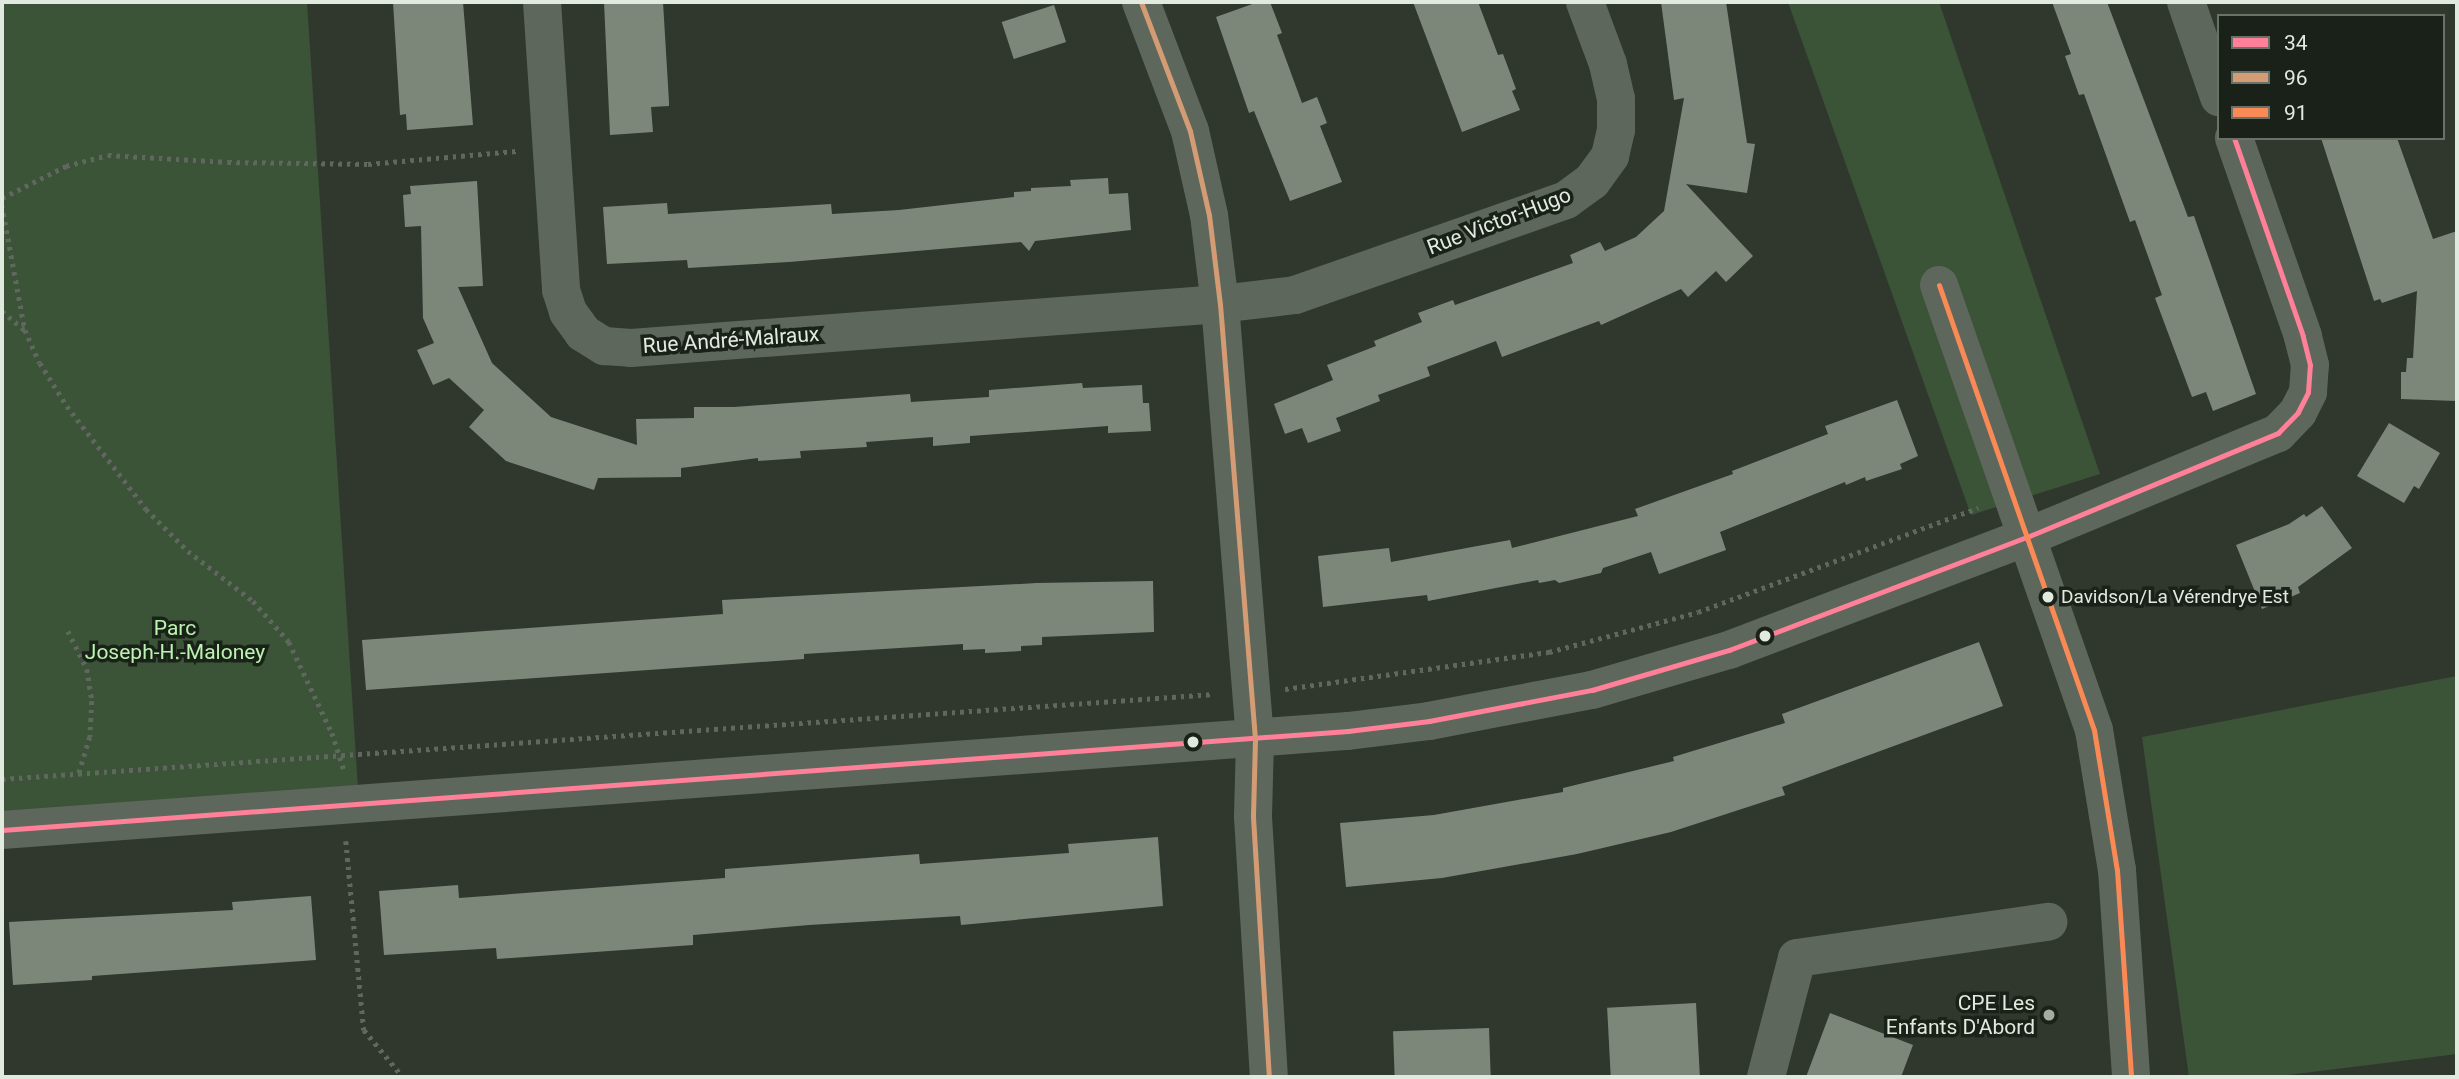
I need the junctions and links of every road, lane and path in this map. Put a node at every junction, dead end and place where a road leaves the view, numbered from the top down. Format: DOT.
graph roads {
  1 [pos="542,2"];
  2 [pos="1140,2"];
  3 [pos="1585,2"];
  4 [pos="2186,2"];
  5 [pos="2218,94"];
  6 [pos="2235,140"];
  7 [pos="552,148"];
  8 [pos="2,198"];
  9 [pos="2,205"];
  10 [pos="1939,285"];
  11 [pos="1220,304"];
  12 [pos="2,312"];
  13 [pos="25,330"];
  14 [pos="1982,507"];
  15 [pos="2027,537"];
  16 [pos="68,631"];
  17 [pos="1251,691"];
  18 [pos="1255,739"];
  19 [pos="341,755"];
  20 [pos="79,774"];
  21 [pos="2,779"];
  22 [pos="343,805"];
  23 [pos="2,830"];
  24 [pos="2048,922"];
  25 [pos="403,1077"];
  26 [pos="1269,1077"];
  27 [pos="1766,1077"];
  28 [pos="2131,1077"];
  1 -- 7 [label="street, Rue André-Malraux"];
  2 -- 11 [label="street"];
  3 -- 11 [label="street, Rue Victor-Hugo"];
  4 -- 5 [label="street"];
  6 -- 15 [label="street"];
  7 -- 8 [label="path"];
  7 -- 11 [label="street, Rue André-Malraux"];
  9 -- 13 [label="path"];
  10 -- 15 [label="street"];
  11 -- 17 [label="street"];
  12 -- 13 [label="path"];
  13 -- 19 [label="path"];
  14 -- 17 [label="path"];
  15 -- 18 [label="street"];
  15 -- 28 [label="street"];
  16 -- 20 [label="path"];
  17 -- 18 [label="street"];
  17 -- 19 [label="path"];
  18 -- 22 [label="street"];
  18 -- 26 [label="street"];
  19 -- 20 [label="path"];
  19 -- 22 [label="path"];
  20 -- 21 [label="path"];
  22 -- 23 [label="street"];
  22 -- 25 [label="path"];
  24 -- 27 [label="street"];
}
